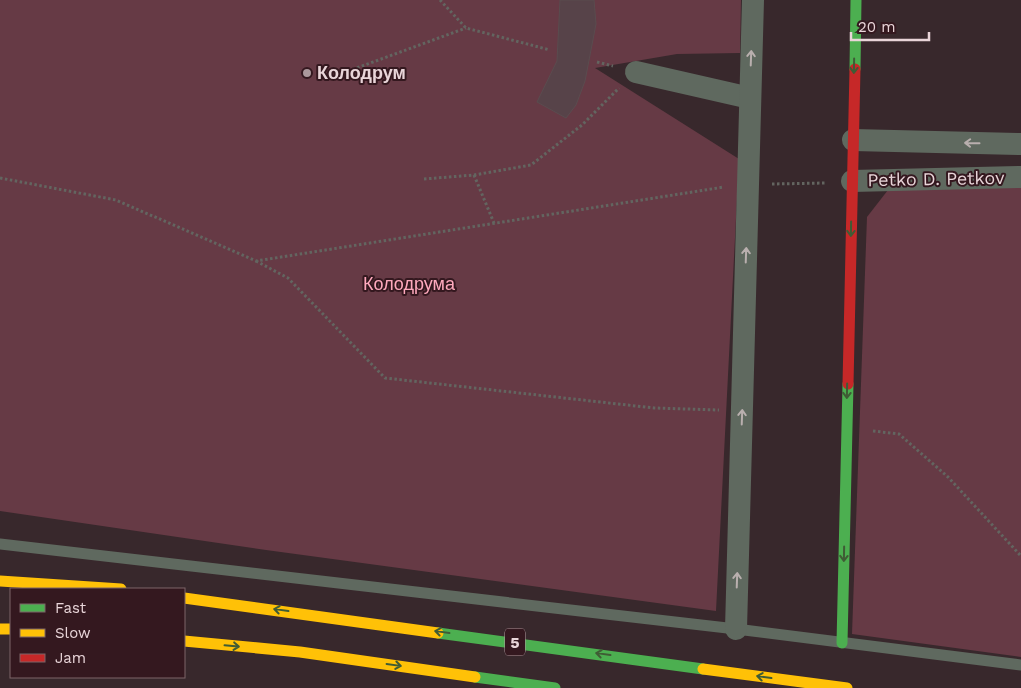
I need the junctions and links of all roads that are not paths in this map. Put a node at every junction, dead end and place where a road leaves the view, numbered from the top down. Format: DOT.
graph roads {
  1 [pos="753,0"];
  2 [pos="856,0"];
  3 [pos="636,72"];
  4 [pos="750,98"];
  5 [pos="853,140"];
  6 [pos="1021,144"];
  7 [pos="1021,178"];
  8 [pos="852,181"];
  9 [pos="0,544"];
  10 [pos="5,576"];
  11 [pos="112,588"];
  12 [pos="185,598"];
  13 [pos="736,628"];
  14 [pos="185,641"];
  15 [pos="842,643"];
  16 [pos="1021,666"];
  17 [pos="555,688"];
  18 [pos="847,688"];
  4 -- 1 [label="street, one-way"];
  2 -- 5 [label="main road, one-way"];
  3 -- 4 [label="street"];
  13 -- 4 [label="street, one-way"];
  6 -- 5 [label="street, Petko D. Petkov, one-way"];
  5 -- 8 [label="main road"];
  7 -- 8 [label="street, Petko D. Petkov"];
  8 -- 15 [label="main road, one-way"];
  9 -- 13 [label="lane"];
  10 -- 11 [label="main road"];
  18 -- 12 [label="main road, 5, one-way"];
  13 -- 15 [label="lane"];
  14 -- 17 [label="main road, 5, one-way"];
  15 -- 16 [label="lane"];
}
